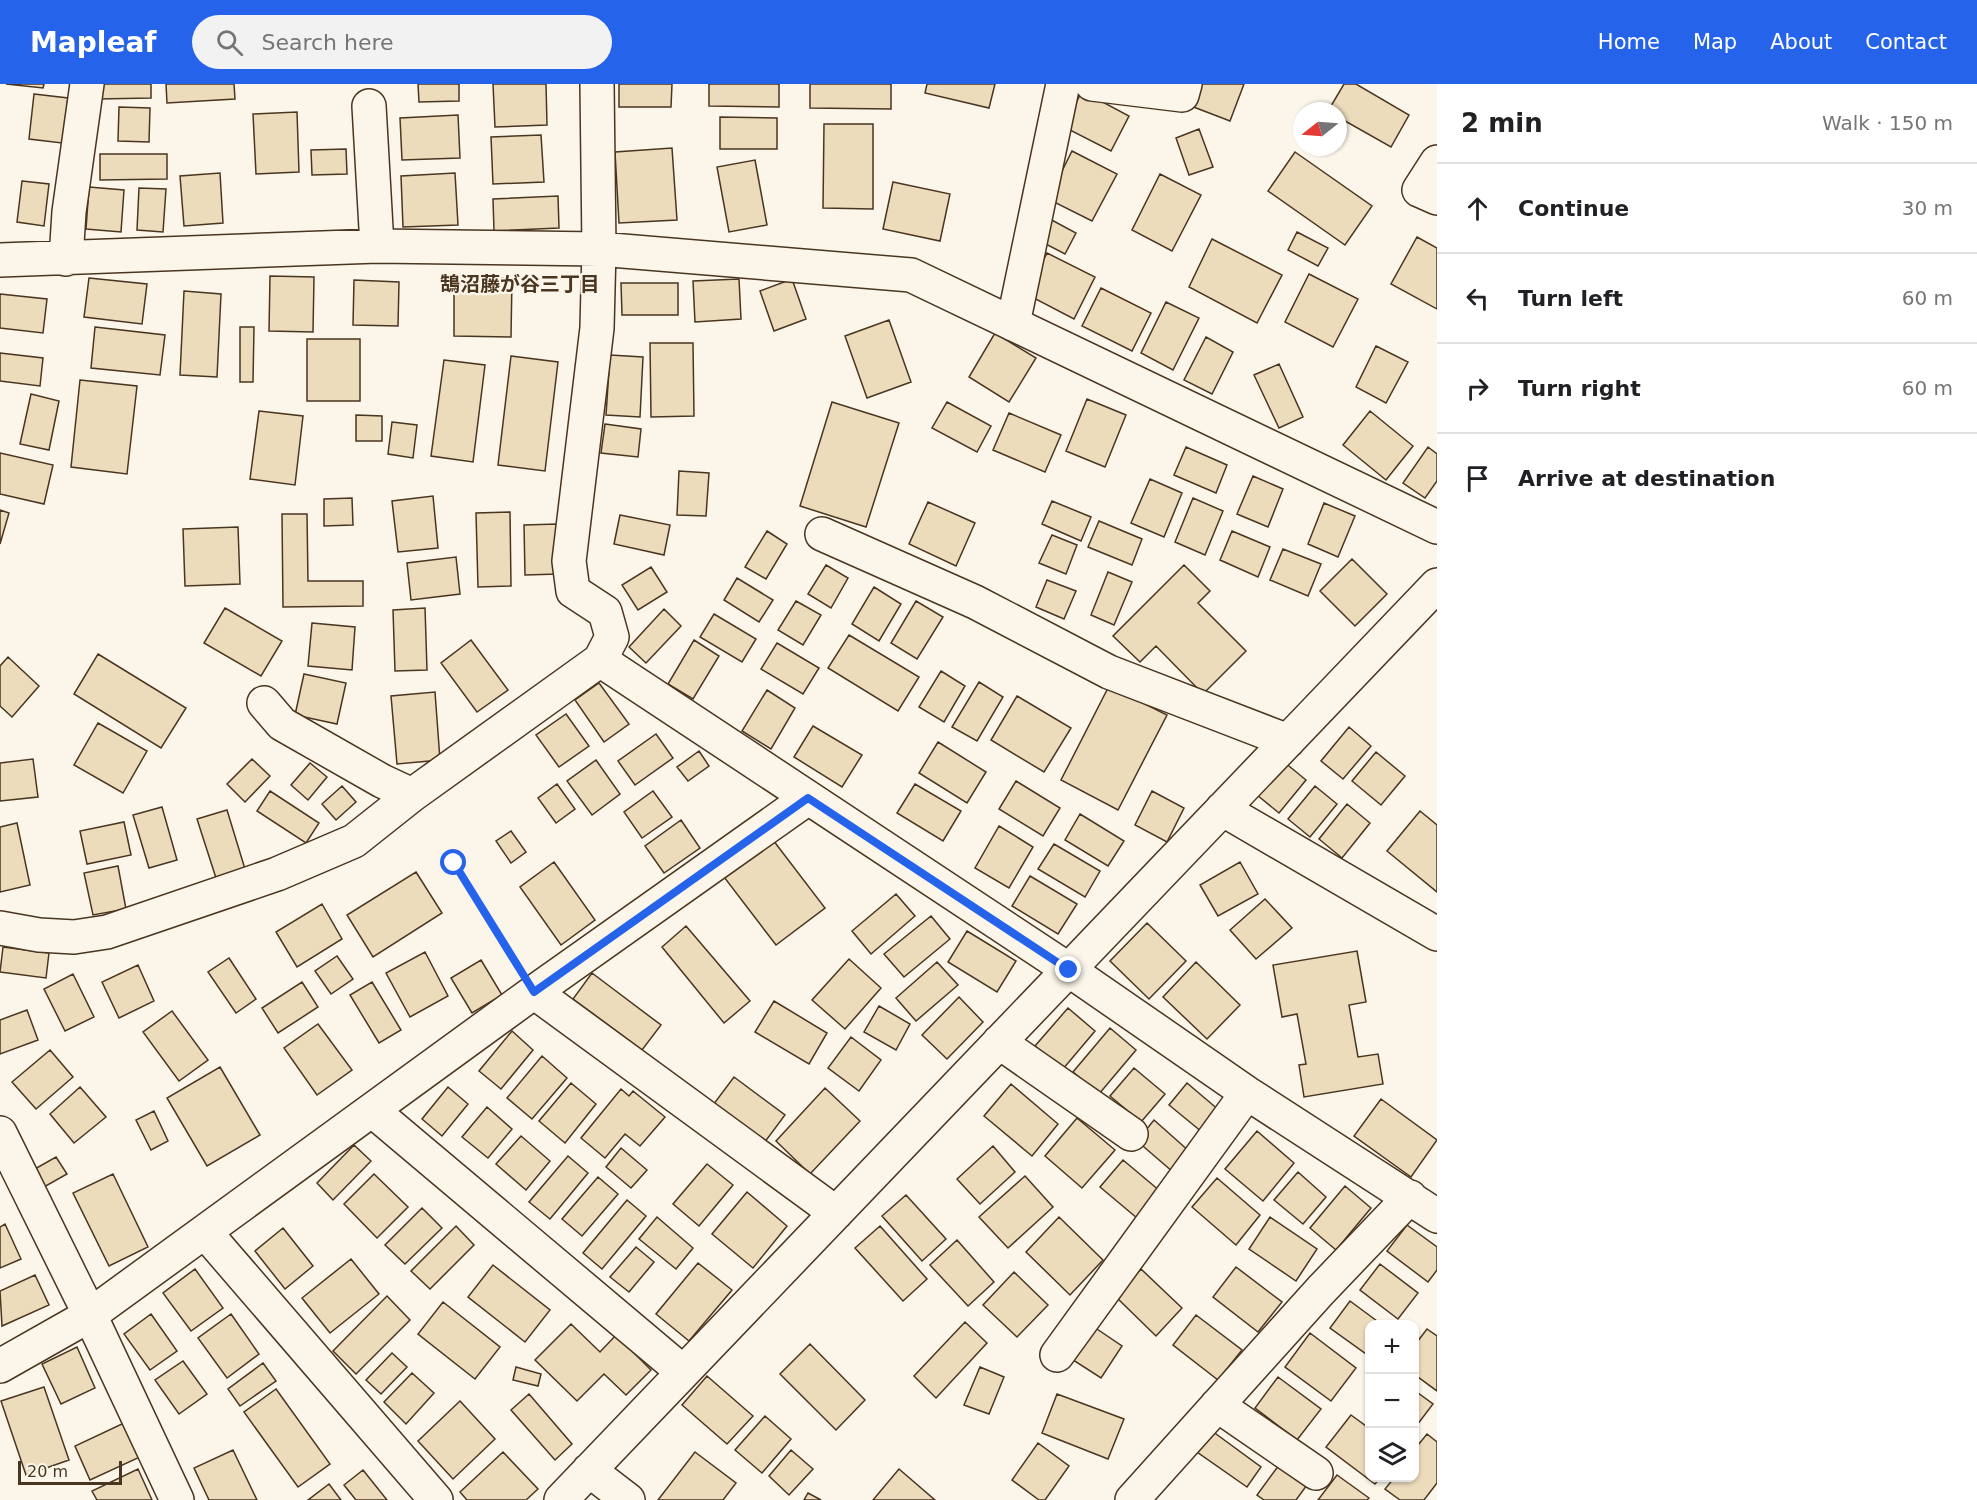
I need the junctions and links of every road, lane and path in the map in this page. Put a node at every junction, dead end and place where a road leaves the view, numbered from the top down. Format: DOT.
graph roads {
  1 [pos="87,84"];
  2 [pos="597,84"];
  3 [pos="1063,84"];
  4 [pos="1092,84"];
  5 [pos="1185,84"];
  6 [pos="369,106"];
  7 [pos="1437,162"];
  8 [pos="1437,198"];
  9 [pos="377,246"];
  10 [pos="599,249"];
  11 [pos="66,259"];
  12 [pos="0,260"];
  13 [pos="1013,324"];
  14 [pos="1437,527"];
  15 [pos="822,534"];
  16 [pos="1437,585"];
  17 [pos="600,660"];
  18 [pos="264,703"];
  19 [pos="1288,741"];
  20 [pos="412,795"];
  21 [pos="808,798"];
  22 [pos="1222,809"];
  23 [pos="454,863"];
  24 [pos="0,928"];
  25 [pos="1437,934"];
  26 [pos="1069,970"];
  27 [pos="534,992"];
  28 [pos="999,1042"];
  29 [pos="1247,1093"];
  30 [pos="373,1111"];
  31 [pos="0,1133"];
  32 [pos="1131,1134"];
  33 [pos="1410,1197"];
  34 [pos="836,1213"];
  35 [pos="1437,1216"];
  36 [pos="205,1232"];
  37 [pos="90,1315"];
  38 [pos="1057,1355"];
  39 [pos="0,1366"];
  40 [pos="683,1372"];
  41 [pos="1217,1405"];
  42 [pos="589,1470"];
  43 [pos="1316,1473"];
  44 [pos="177,1500"];
  45 [pos="436,1500"];
  46 [pos="561,1500"];
  47 [pos="628,1500"];
  48 [pos="1132,1500"];
  1 -- 11 [label="street"];
  2 -- 10 [label="street"];
  3 -- 13 [label="street"];
  4 -- 5 [label="street"];
  6 -- 9 [label="street"];
  7 -- 8 [label="street"];
  9 -- 10 [label="street"];
  9 -- 11 [label="street"];
  10 -- 13 [label="street"];
  10 -- 17 [label="street"];
  11 -- 12 [label="street"];
  13 -- 14 [label="street"];
  15 -- 19 [label="street"];
  16 -- 19 [label="street"];
  17 -- 20 [label="street"];
  17 -- 21 [label="street"];
  18 -- 20 [label="street"];
  19 -- 22 [label="street"];
  20 -- 24 [label="street"];
  21 -- 26 [label="street"];
  21 -- 27 [label="street"];
  22 -- 25 [label="street"];
  22 -- 26 [label="street"];
  23 -- 27 [label="path"];
  26 -- 28 [label="street"];
  26 -- 29 [label="street"];
  27 -- 30 [label="street"];
  27 -- 34 [label="street"];
  28 -- 32 [label="street"];
  28 -- 34 [label="street"];
  29 -- 33 [label="street"];
  29 -- 38 [label="street"];
  30 -- 36 [label="street"];
  30 -- 40 [label="street"];
  31 -- 37 [label="street"];
  33 -- 35 [label="street"];
  33 -- 41 [label="street"];
  34 -- 40 [label="street"];
  36 -- 37 [label="street"];
  36 -- 45 [label="street"];
  37 -- 39 [label="street"];
  37 -- 44 [label="street"];
  40 -- 42 [label="street"];
  41 -- 43 [label="street"];
  41 -- 48 [label="street"];
  42 -- 46 [label="street"];
  42 -- 47 [label="street"];
}
